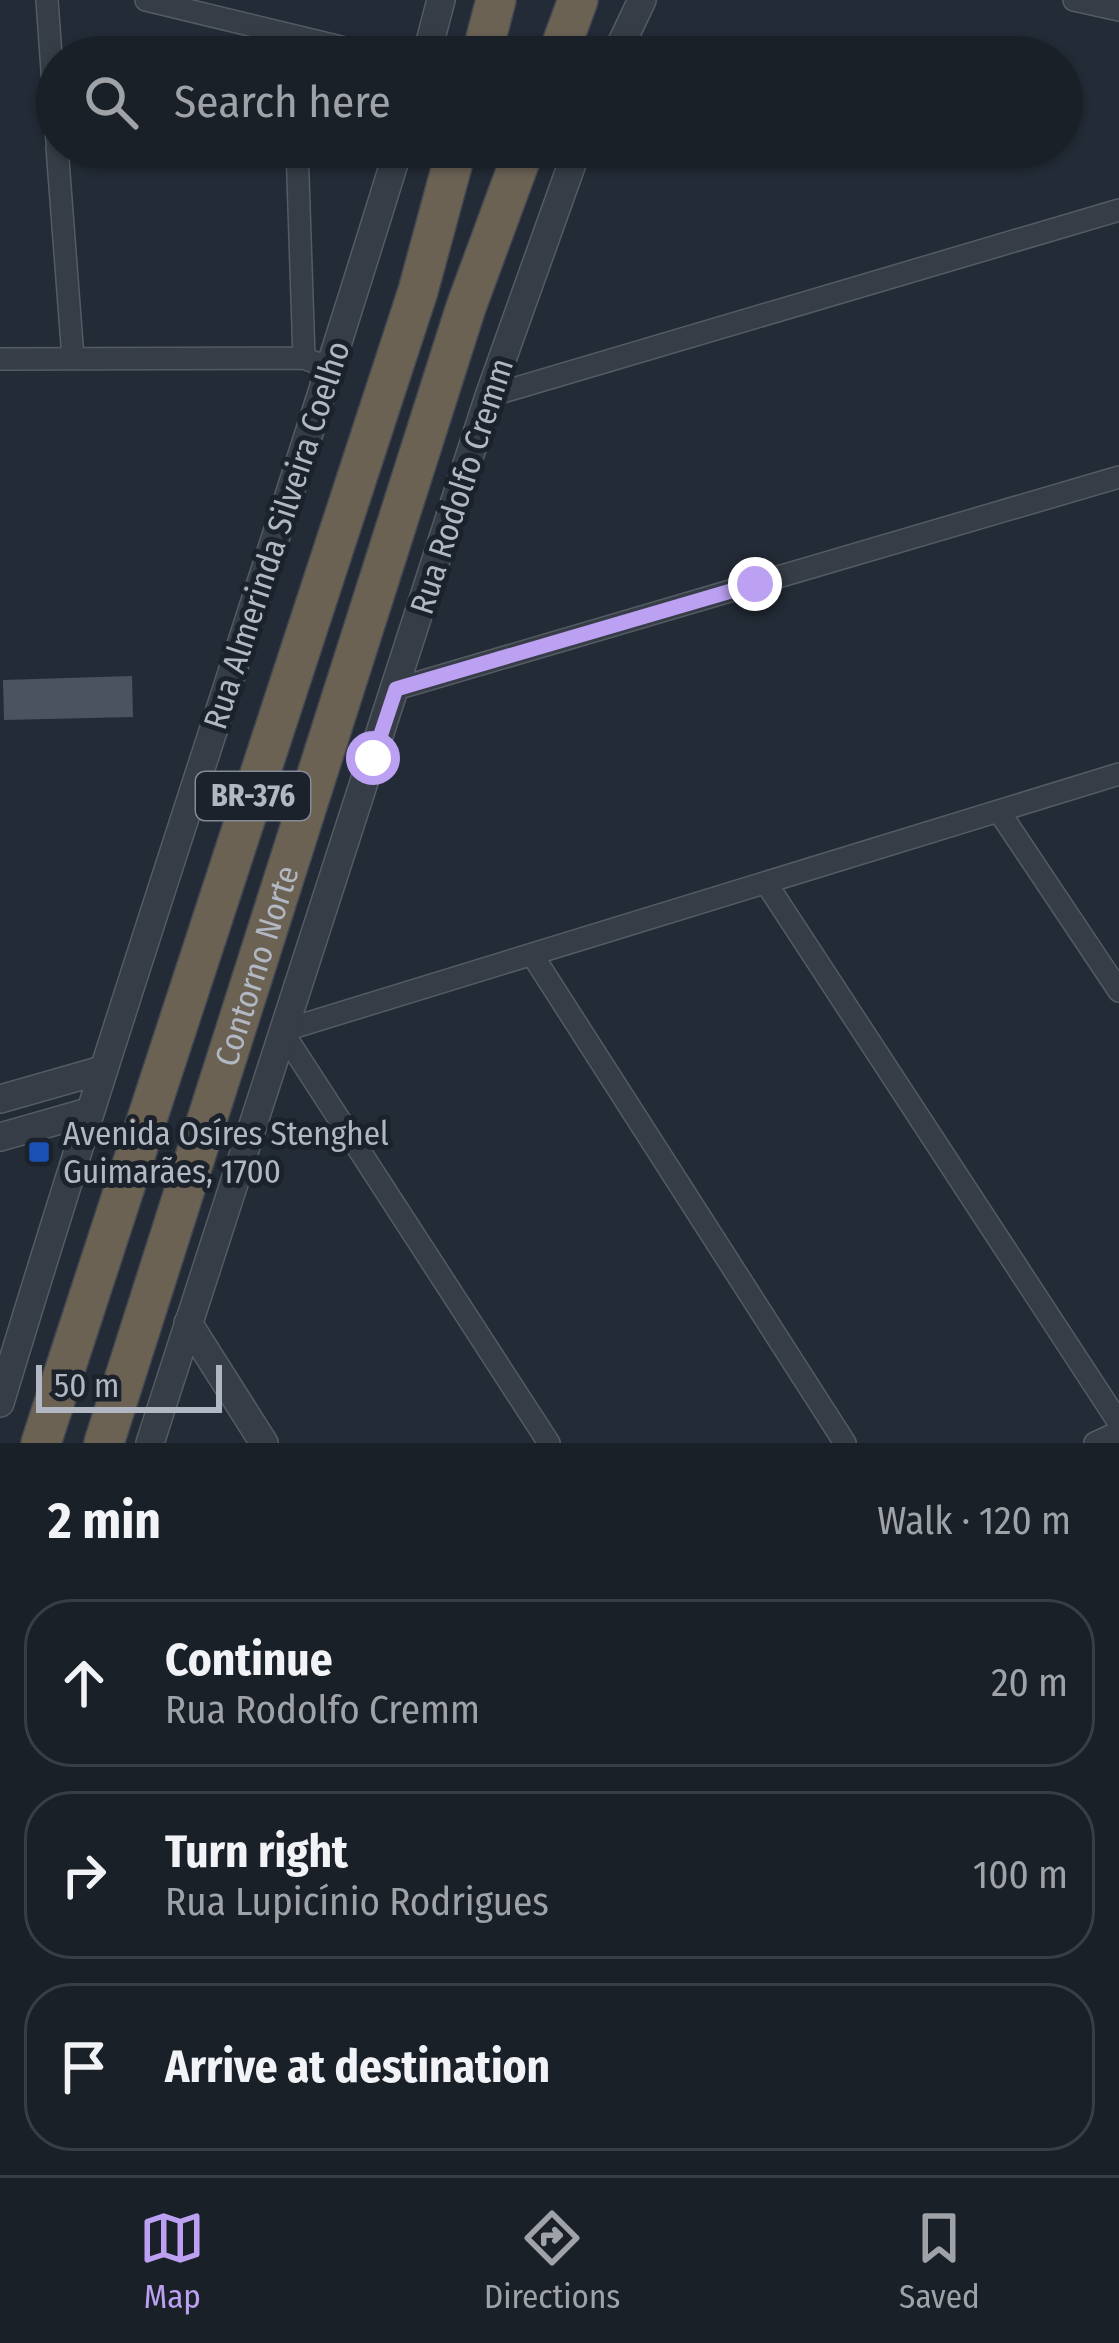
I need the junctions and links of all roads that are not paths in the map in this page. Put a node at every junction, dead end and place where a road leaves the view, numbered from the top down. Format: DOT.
graph roads {
  1 [pos="47,0"];
  2 [pos="146,0"];
  3 [pos="440,0"];
  4 [pos="496,0"];
  5 [pos="567,0"];
  6 [pos="578,0"];
  7 [pos="642,0"];
  8 [pos="1074,0"];
  9 [pos="1119,10"];
  10 [pos="50,36"];
  11 [pos="261,36"];
  12 [pos="431,36"];
  13 [pos="487,36"];
  14 [pos="559,36"];
  15 [pos="563,36"];
  16 [pos="625,36"];
  17 [pos="59,168"];
  18 [pos="298,168"];
  19 [pos="393,168"];
  20 [pos="451,168"];
  21 [pos="516,168"];
  22 [pos="570,168"];
  23 [pos="1119,210"];
  24 [pos="0,358"];
  25 [pos="73,358"];
  26 [pos="304,358"];
  27 [pos="331,369"];
  28 [pos="489,396"];
  29 [pos="1119,477"];
  30 [pos="396,689"];
  31 [pos="1119,774"];
  32 [pos="1000,813"];
  33 [pos="766,884"];
  34 [pos="533,956"];
  35 [pos="1119,991"];
  36 [pos="282,1031"];
  37 [pos="102,1070"];
  38 [pos="0,1099"];
  39 [pos="88,1112"];
  40 [pos="0,1137"];
  41 [pos="188,1323"];
  42 [pos="0,1403"];
  43 [pos="1119,1423"];
  44 [pos="1119,1432"];
  45 [pos="40,1443"];
  46 [pos="104,1443"];
  47 [pos="150,1443"];
  48 [pos="264,1443"];
  49 [pos="549,1443"];
  50 [pos="845,1443"];
  51 [pos="1096,1443"];
  1 -- 10 [label="street"];
  2 -- 11 [label="street"];
  3 -- 12 [label="street"];
  4 -- 13 [label="highway"];
  5 -- 14 [label="highway"];
  6 -- 15 [label="highway"];
  7 -- 16 [label="street"];
  8 -- 9 [label="street"];
  17 -- 25 [label="street"];
  18 -- 26 [label="street"];
  19 -- 27 [label="street, Rua Almerinda Silveira Coelho"];
  20 -- 45 [label="highway, Contorno Norte / BR-376"];
  21 -- 46 [label="highway, Contorno Norte / BR-376"];
  22 -- 28 [label="street, Rua Rodolfo Cremm"];
  23 -- 28 [label="street"];
  24 -- 25 [label="street"];
  25 -- 26 [label="street"];
  26 -- 27 [label="street"];
  27 -- 37 [label="street, Rua Almerinda Silveira Coelho"];
  28 -- 30 [label="street, Rua Rodolfo Cremm"];
  29 -- 30 [label="street"];
  30 -- 36 [label="street, Rua Rodolfo Cremm"];
  31 -- 32 [label="street"];
  32 -- 33 [label="street"];
  32 -- 35 [label="street"];
  33 -- 34 [label="street"];
  33 -- 43 [label="street"];
  34 -- 36 [label="street"];
  34 -- 50 [label="street"];
  36 -- 41 [label="street, Rua Rodolfo Cremm"];
  36 -- 49 [label="street"];
  37 -- 38 [label="street"];
  37 -- 39 [label="street, Rua Almerinda Silveira Coelho"];
  39 -- 40 [label="street"];
  39 -- 42 [label="street, Rua Almerinda Silveira Coelho"];
  41 -- 47 [label="street, Rua Rodolfo Cremm"];
  41 -- 48 [label="street"];
  44 -- 51 [label="street"];
}
